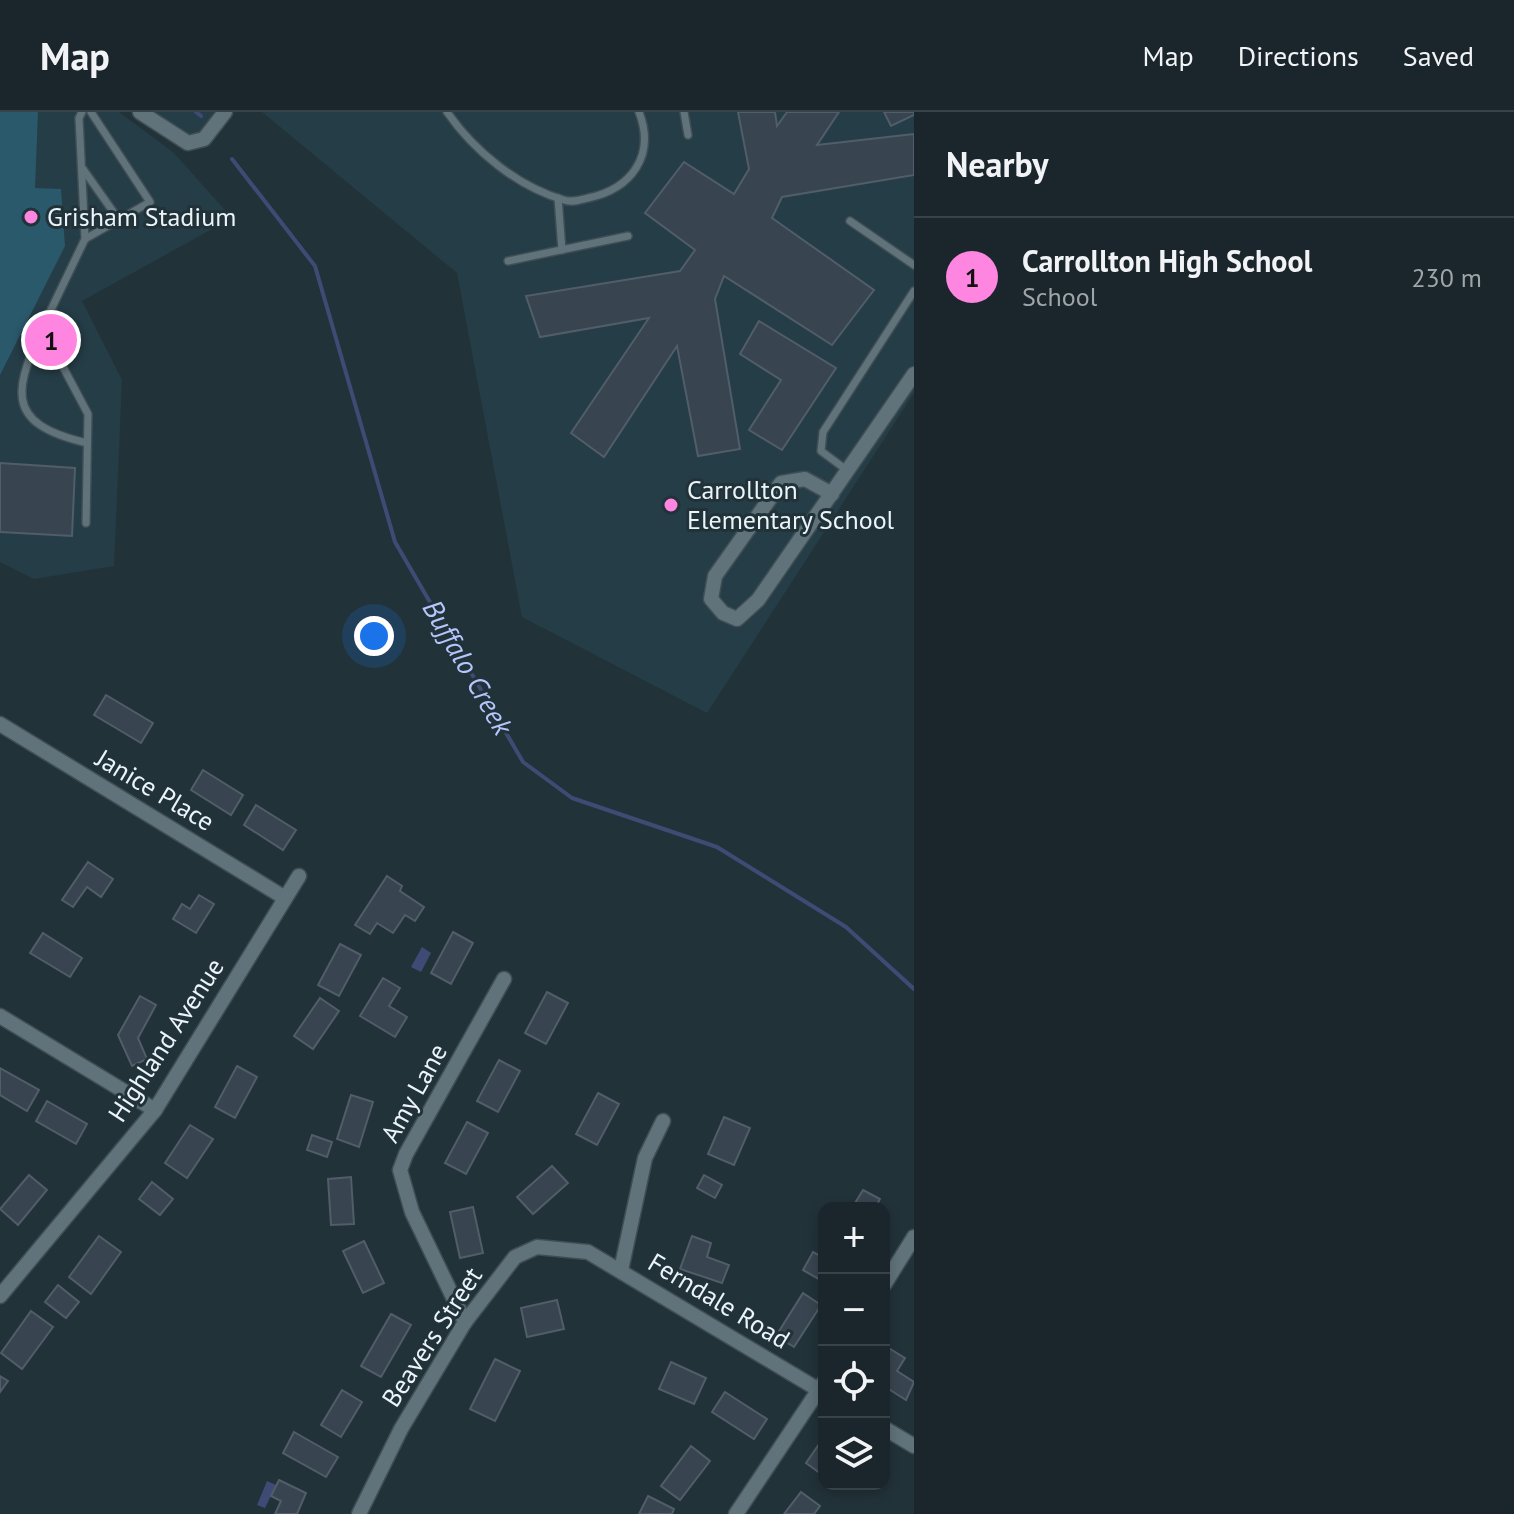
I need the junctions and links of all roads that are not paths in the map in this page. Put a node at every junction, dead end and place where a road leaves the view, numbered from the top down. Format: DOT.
graph roads {
  1 [pos="82,112"];
  2 [pos="91,112"];
  3 [pos="140,112"];
  4 [pos="225,112"];
  5 [pos="447,112"];
  6 [pos="639,112"];
  7 [pos="684,112"];
  8 [pos="688,135"];
  9 [pos="82,167"];
  10 [pos="558,198"];
  11 [pos="119,220"];
  12 [pos="850,221"];
  13 [pos="628,236"];
  14 [pos="85,239"];
  15 [pos="562,250"];
  16 [pos="508,261"];
  17 [pos="914,265"];
  18 [pos="914,291"];
  19 [pos="48,316"];
  20 [pos="914,374"];
  21 [pos="87,443"];
  22 [pos="848,471"];
  23 [pos="832,494"];
  24 [pos="86,523"];
  25 [pos="0,724"];
  26 [pos="299,876"];
  27 [pos="285,898"];
  28 [pos="504,979"];
  29 [pos="0,1016"];
  30 [pos="155,1110"];
  31 [pos="663,1121"];
  32 [pos="914,1237"];
  33 [pos="588,1252"];
  34 [pos="621,1270"];
  35 [pos="890,1275"];
  36 [pos="0,1296"];
  37 [pos="465,1322"];
  38 [pos="818,1386"];
  39 [pos="818,1394"];
  40 [pos="890,1432"];
  41 [pos="914,1446"];
  42 [pos="359,1514"];
  43 [pos="736,1514"];
  1 -- 9 [label="lane"];
  2 -- 11 [label="lane"];
  3 -- 4 [label="street"];
  5 -- 10 [label="lane"];
  6 -- 10 [label="lane"];
  7 -- 8 [label="lane"];
  9 -- 11 [label="lane"];
  9 -- 14 [label="lane"];
  10 -- 15 [label="lane"];
  11 -- 14 [label="lane"];
  12 -- 17 [label="lane"];
  13 -- 15 [label="lane"];
  14 -- 19 [label="lane"];
  15 -- 16 [label="lane"];
  18 -- 22 [label="lane"];
  19 -- 21 [label="lane"];
  19 -- 21 [label="lane"];
  20 -- 22 [label="street"];
  21 -- 24 [label="lane"];
  22 -- 23 [label="street"];
  23 -- 23 [label="street"];
  25 -- 27 [label="street, Janice Place"];
  26 -- 27 [label="street, Highland Avenue"];
  27 -- 30 [label="street, Highland Avenue"];
  28 -- 37 [label="street, Amy Lane"];
  29 -- 30 [label="street"];
  30 -- 36 [label="street, Highland Avenue"];
  31 -- 34 [label="street"];
  32 -- 35 [label="street"];
  33 -- 34 [label="street, Ferndale Road"];
  33 -- 37 [label="street, Beavers Street"];
  34 -- 38 [label="street, Ferndale Road"];
  37 -- 42 [label="street, Beavers Street"];
  39 -- 43 [label="street"];
  40 -- 41 [label="street"];
}
